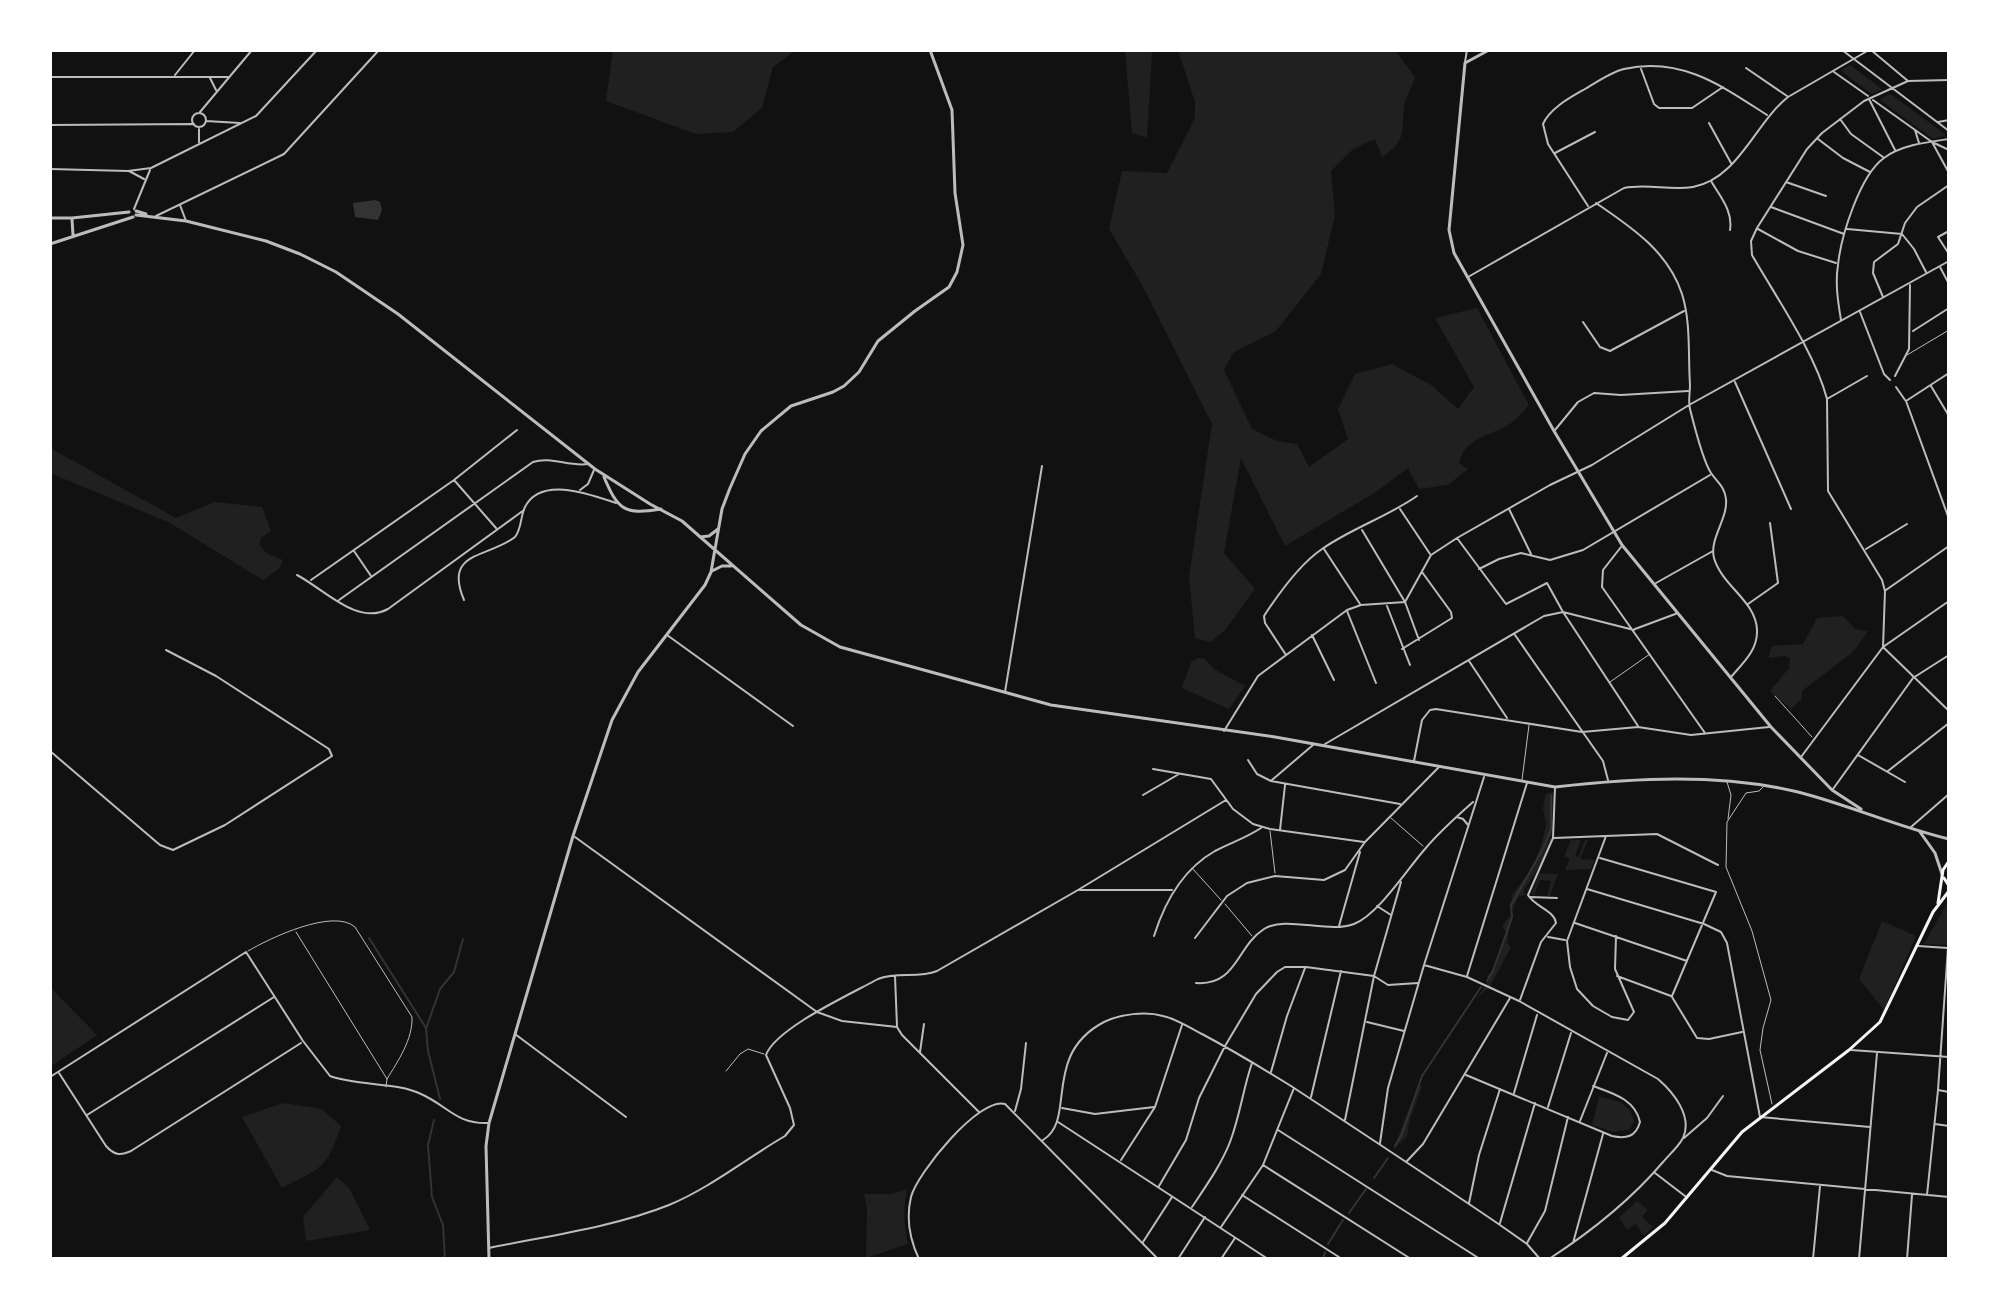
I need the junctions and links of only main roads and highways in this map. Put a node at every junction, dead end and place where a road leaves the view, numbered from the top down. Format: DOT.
graph roads {
  1 [pos="1949,861"];
  2 [pos="1942,875"];
  3 [pos="1949,888"];
  4 [pos="1937,904"];
  5 [pos="1621,1259"];
  1 -- 2 [label="main road"];
  2 -- 3 [label="main road"];
  2 -- 4 [label="main road"];
  3 -- 4 [label="main road"];
  4 -- 5 [label="main road"];
}
